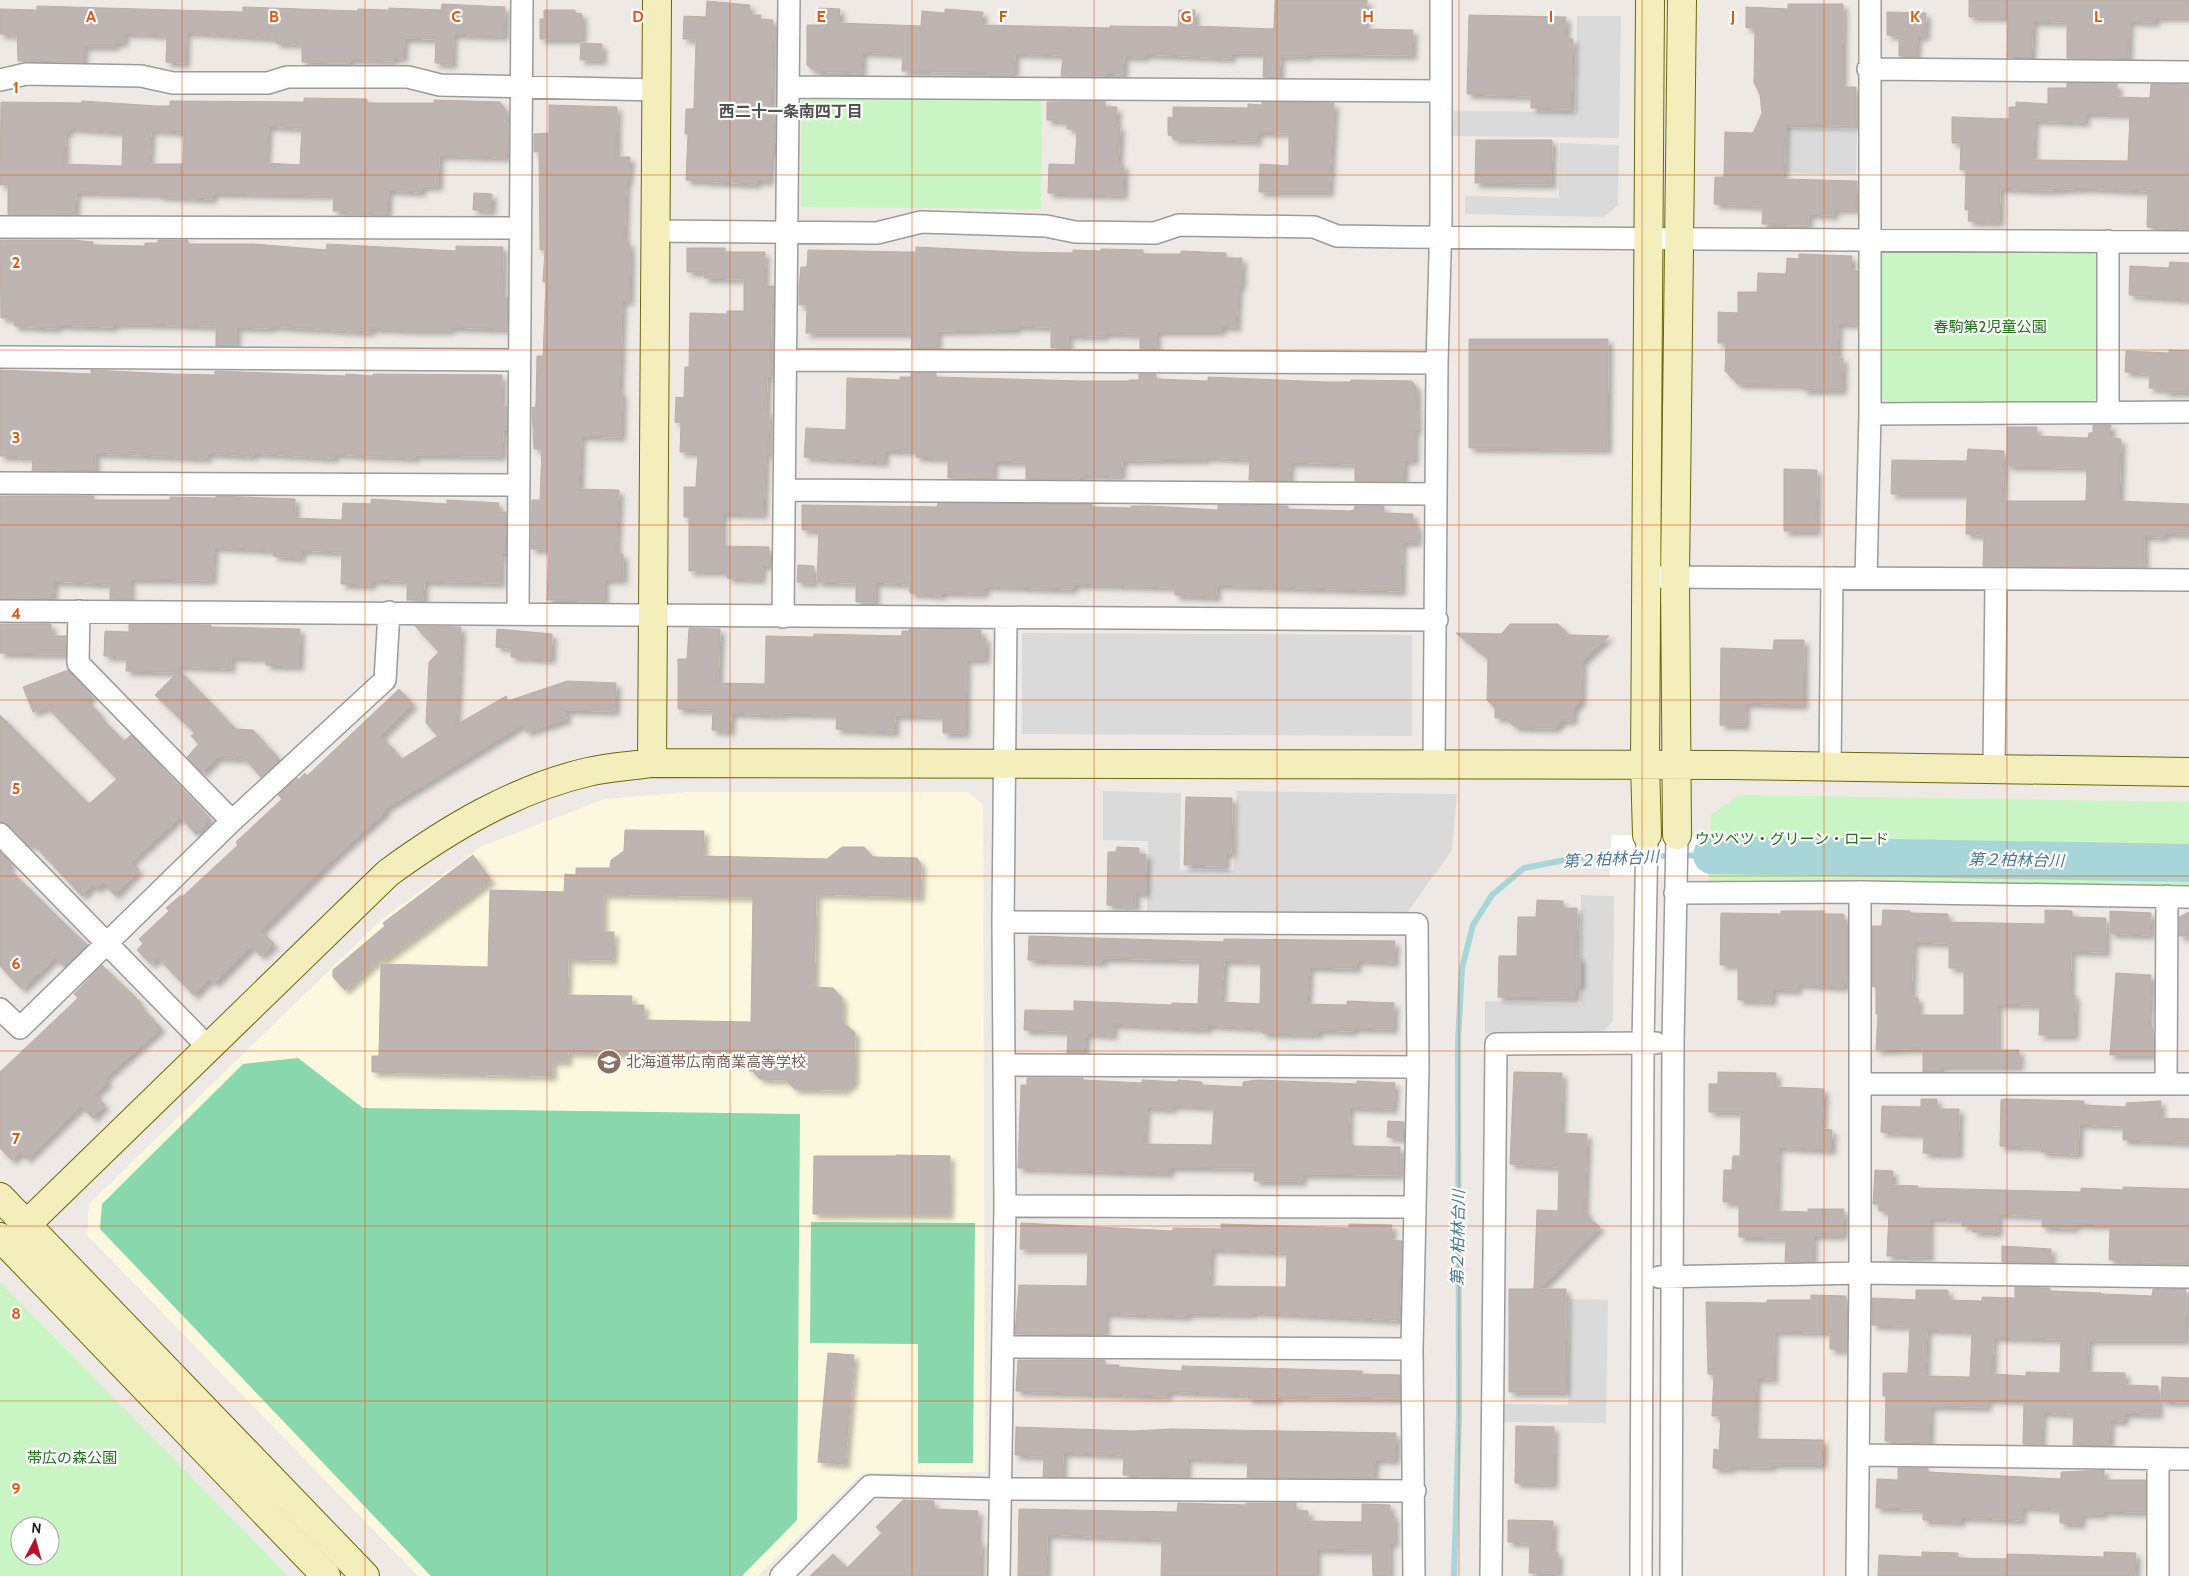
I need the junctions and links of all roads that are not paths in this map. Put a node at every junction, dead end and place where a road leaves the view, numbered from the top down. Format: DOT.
graph roads {
  1 [pos="522,0"];
  2 [pos="657,0"];
  3 [pos="789,0"];
  4 [pos="1440,0"];
  5 [pos="1650,0"];
  6 [pos="1682,0"];
  7 [pos="1870,0"];
  8 [pos="1868,68"];
  9 [pos="2189,72"];
  10 [pos="0,80"];
  11 [pos="788,87"];
  12 [pos="522,88"];
  13 [pos="656,90"];
  14 [pos="1440,91"];
  15 [pos="0,227"];
  16 [pos="519,228"];
  17 [pos="654,231"];
  18 [pos="786,231"];
  19 [pos="1439,238"];
  20 [pos="1649,238"];
  21 [pos="1679,239"];
  22 [pos="1868,239"];
  23 [pos="2108,241"];
  24 [pos="2189,242"];
  25 [pos="0,357"];
  26 [pos="519,360"];
  27 [pos="787,360"];
  28 [pos="1437,363"];
  29 [pos="2108,412"];
  30 [pos="2189,412"];
  31 [pos="1870,414"];
  32 [pos="0,483"];
  33 [pos="517,484"];
  34 [pos="784,490"];
  35 [pos="1436,494"];
  36 [pos="1647,577"];
  37 [pos="1675,577"];
  38 [pos="1832,578"];
  39 [pos="1866,578"];
  40 [pos="1996,580"];
  41 [pos="2189,580"];
  42 [pos="0,611"];
  43 [pos="79,611"];
  44 [pos="389,612"];
  45 [pos="518,614"];
  46 [pos="654,616"];
  47 [pos="783,617"];
  48 [pos="1006,619"];
  49 [pos="1437,620"];
  50 [pos="652,762"];
  51 [pos="1005,763"];
  52 [pos="1434,765"];
  53 [pos="1645,765"];
  54 [pos="1676,765"];
  55 [pos="1830,767"];
  56 [pos="1994,768"];
  57 [pos="2189,772"];
  58 [pos="232,821"];
  59 [pos="0,834"];
  60 [pos="1647,835"];
  61 [pos="1677,835"];
  62 [pos="1676,885"];
  63 [pos="1860,892"];
  64 [pos="2167,896"];
  65 [pos="2189,897"];
  66 [pos="1003,922"];
  67 [pos="107,945"];
  68 [pos="0,1008"];
  69 [pos="1643,1043"];
  70 [pos="1673,1043"];
  71 [pos="207,1046"];
  72 [pos="1004,1065"];
  73 [pos="1418,1067"];
  74 [pos="1860,1084"];
  75 [pos="2166,1084"];
  76 [pos="2189,1084"];
  77 [pos="0,1197"];
  78 [pos="1004,1206"];
  79 [pos="1415,1207"];
  80 [pos="27,1224"];
  81 [pos="2,1243"];
  82 [pos="1860,1273"];
  83 [pos="1672,1276"];
  84 [pos="1643,1277"];
  85 [pos="2189,1277"];
  86 [pos="1003,1347"];
  87 [pos="1412,1349"];
  88 [pos="1859,1455"];
  89 [pos="2158,1459"];
  90 [pos="2189,1459"];
  91 [pos="998,1489"];
  92 [pos="1415,1491"];
  93 [pos="326,1576"];
  94 [pos="365,1576"];
  95 [pos="781,1576"];
  96 [pos="999,1576"];
  97 [pos="1414,1576"];
  98 [pos="1491,1576"];
  99 [pos="1640,1576"];
  100 [pos="1671,1576"];
  101 [pos="1857,1576"];
  102 [pos="2158,1576"];
  1 -- 12 [label="street"];
  2 -- 13 [label="street"];
  3 -- 11 [label="street"];
  4 -- 14 [label="street"];
  5 -- 20 [label="street"];
  6 -- 21 [label="street"];
  7 -- 8 [label="street"];
  8 -- 9 [label="street"];
  8 -- 22 [label="street"];
  10 -- 12 [label="street"];
  11 -- 14 [label="street"];
  11 -- 18 [label="street"];
  12 -- 13 [label="street"];
  12 -- 16 [label="street"];
  13 -- 17 [label="street"];
  14 -- 19 [label="street"];
  15 -- 16 [label="street"];
  16 -- 26 [label="street"];
  17 -- 18 [label="street"];
  17 -- 46 [label="street"];
  18 -- 19 [label="street"];
  18 -- 27 [label="street"];
  19 -- 20 [label="street"];
  19 -- 28 [label="street"];
  20 -- 21 [label="street"];
  20 -- 36 [label="street"];
  21 -- 22 [label="street"];
  21 -- 37 [label="street"];
  22 -- 23 [label="street"];
  22 -- 31 [label="street"];
  23 -- 24 [label="street"];
  23 -- 29 [label="street"];
  25 -- 26 [label="street"];
  26 -- 33 [label="street"];
  27 -- 28 [label="street"];
  27 -- 34 [label="street"];
  28 -- 35 [label="street"];
  29 -- 30 [label="street"];
  29 -- 31 [label="street"];
  31 -- 39 [label="street"];
  32 -- 33 [label="street"];
  33 -- 45 [label="street"];
  34 -- 35 [label="street"];
  34 -- 47 [label="street"];
  35 -- 49 [label="street"];
  36 -- 37 [label="street"];
  36 -- 53 [label="street"];
  37 -- 38 [label="street"];
  37 -- 54 [label="street"];
  38 -- 39 [label="street"];
  38 -- 55 [label="street"];
  39 -- 40 [label="street"];
  40 -- 41 [label="street"];
  40 -- 56 [label="street"];
  42 -- 43 [label="street"];
  43 -- 44 [label="street"];
  43 -- 58 [label="street"];
  44 -- 45 [label="street"];
  44 -- 58 [label="street"];
  45 -- 46 [label="street"];
  46 -- 47 [label="street"];
  46 -- 50 [label="street"];
  47 -- 48 [label="street"];
  48 -- 49 [label="street"];
  48 -- 51 [label="street"];
  49 -- 52 [label="street"];
  50 -- 51 [label="street"];
  50 -- 71 [label="street"];
  51 -- 52 [label="street"];
  51 -- 66 [label="street"];
  52 -- 53 [label="street"];
  53 -- 54 [label="street"];
  53 -- 60 [label="street"];
  54 -- 55 [label="street"];
  54 -- 61 [label="street"];
  55 -- 56 [label="street"];
  56 -- 57 [label="street"];
  58 -- 67 [label="street"];
  59 -- 67 [label="street"];
  60 -- 69 [label="street"];
  61 -- 62 [label="street"];
  62 -- 63 [label="street"];
  62 -- 70 [label="street"];
  63 -- 64 [label="street"];
  63 -- 74 [label="street"];
  64 -- 65 [label="street"];
  64 -- 75 [label="street"];
  66 -- 72 [label="street"];
  66 -- 73 [label="street"];
  67 -- 68 [label="street"];
  67 -- 71 [label="street"];
  69 -- 70 [label="street"];
  69 -- 84 [label="street"];
  69 -- 98 [label="street"];
  70 -- 83 [label="street"];
  71 -- 80 [label="street"];
  72 -- 73 [label="street"];
  72 -- 78 [label="street"];
  73 -- 79 [label="street"];
  74 -- 75 [label="street"];
  74 -- 82 [label="street"];
  75 -- 76 [label="street"];
  77 -- 80 [label="street"];
  78 -- 79 [label="street"];
  78 -- 86 [label="street"];
  79 -- 87 [label="street"];
  80 -- 81 [label="street"];
  80 -- 94 [label="street"];
  81 -- 93 [label="street"];
  82 -- 83 [label="street"];
  82 -- 85 [label="street"];
  82 -- 88 [label="street"];
  83 -- 84 [label="street"];
  83 -- 100 [label="street"];
  84 -- 99 [label="street"];
  86 -- 87 [label="street"];
  86 -- 91 [label="street"];
  87 -- 92 [label="street"];
  88 -- 89 [label="street"];
  88 -- 101 [label="street"];
  89 -- 90 [label="street"];
  89 -- 102 [label="street"];
  91 -- 92 [label="street"];
  91 -- 95 [label="street"];
  91 -- 96 [label="street"];
  92 -- 97 [label="street"];
}
